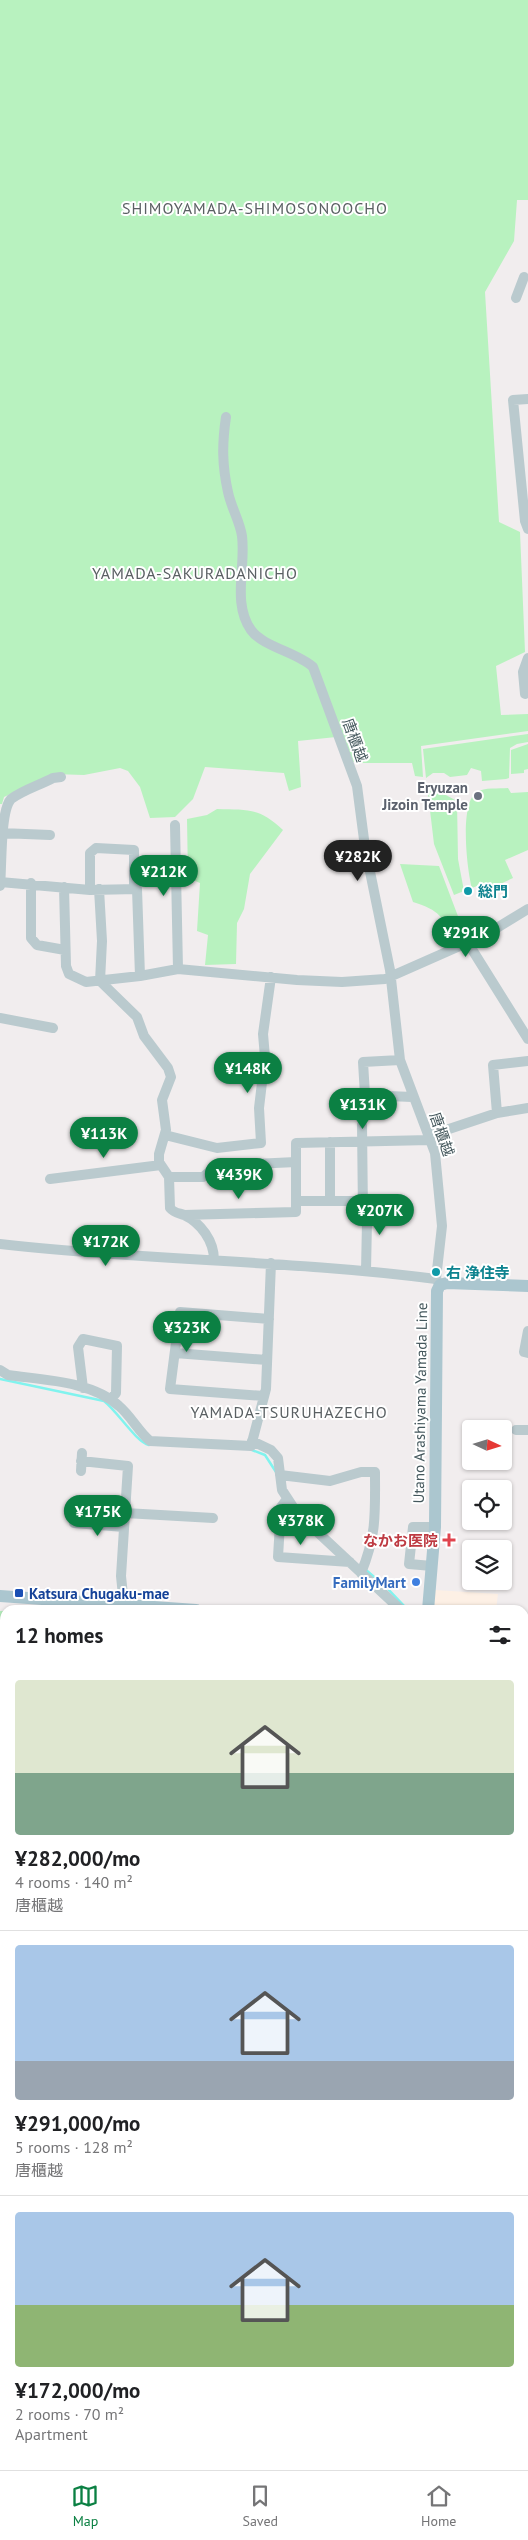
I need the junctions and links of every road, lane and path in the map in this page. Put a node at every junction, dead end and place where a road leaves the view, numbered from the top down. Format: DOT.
graph roads {
  1 [pos="527,275"];
  2 [pos="516,298"];
  3 [pos="528,399"];
  4 [pos="226,416"];
  5 [pos="528,529"];
  6 [pos="528,658"];
  7 [pos="524,694"];
  8 [pos="61,778"];
  9 [pos="175,825"];
  10 [pos="1,833"];
  11 [pos="50,835"];
  12 [pos="0,846"];
  13 [pos="0,884"];
  14 [pos="30,884"];
  15 [pos="64,887"];
  16 [pos="134,888"];
  17 [pos="94,890"];
  18 [pos="528,909"];
  19 [pos="468,943"];
  20 [pos="66,950"];
  21 [pos="178,969"];
  22 [pos="140,976"];
  23 [pos="390,976"];
  24 [pos="271,977"];
  25 [pos="100,981"];
  26 [pos="0,1018"];
  27 [pos="53,1028"];
  28 [pos="528,1039"];
  29 [pos="400,1060"];
  30 [pos="528,1061"];
  31 [pos="412,1097"];
  32 [pos="528,1108"];
  33 [pos="497,1113"];
  34 [pos="362,1125"];
  35 [pos="165,1135"];
  36 [pos="429,1138"];
  37 [pos="330,1142"];
  38 [pos="362,1142"];
  39 [pos="296,1162"];
  40 [pos="161,1165"];
  41 [pos="169,1178"];
  42 [pos="50,1179"];
  43 [pos="330,1201"];
  44 [pos="364,1201"];
  45 [pos="297,1202"];
  46 [pos="184,1215"];
  47 [pos="0,1244"];
  48 [pos="214,1260"];
  49 [pos="271,1263"];
  50 [pos="366,1271"];
  51 [pos="438,1282"];
  52 [pos="528,1286"];
  53 [pos="269,1319"];
  54 [pos="528,1331"];
  55 [pos="175,1353"];
  56 [pos="528,1353"];
  57 [pos="267,1360"];
  58 [pos="0,1370"];
  59 [pos="83,1388"];
  60 [pos="264,1396"];
  61 [pos="110,1399"];
  62 [pos="516,1430"];
  63 [pos="528,1430"];
  64 [pos="252,1441"];
  65 [pos="81,1462"];
  66 [pos="280,1475"];
  67 [pos="287,1499"];
  68 [pos="125,1513"];
  69 [pos="212,1518"];
  70 [pos="74,1523"];
  71 [pos="435,1526"];
  72 [pos="124,1527"];
  73 [pos="350,1562"];
  74 [pos="432,1566"];
  75 [pos="361,1572"];
  76 [pos="0,1596"];
  77 [pos="124,1605"];
  78 [pos="396,1605"];
  79 [pos="428,1605"];
  1 -- 2 [label="street"];
  3 -- 5 [label="street"];
  4 -- 23 [label="street, 唐櫃越"];
  6 -- 7 [label="street"];
  8 -- 10 [label="street"];
  9 -- 21 [label="street"];
  10 -- 11 [label="street"];
  10 -- 12 [label="street"];
  12 -- 13 [label="street"];
  13 -- 14 [label="street"];
  14 -- 15 [label="street"];
  14 -- 20 [label="street"];
  15 -- 17 [label="street"];
  15 -- 20 [label="street"];
  16 -- 17 [label="street"];
  16 -- 17 [label="street"];
  16 -- 22 [label="street"];
  17 -- 25 [label="street"];
  18 -- 19 [label="street"];
  19 -- 23 [label="street"];
  19 -- 28 [label="street"];
  20 -- 25 [label="street"];
  21 -- 22 [label="street"];
  21 -- 24 [label="street"];
  22 -- 25 [label="street"];
  23 -- 24 [label="street"];
  23 -- 29 [label="street, 唐櫃越"];
  24 -- 35 [label="street"];
  25 -- 35 [label="street"];
  26 -- 27 [label="street"];
  29 -- 31 [label="street, 唐櫃越"];
  29 -- 31 [label="street"];
  30 -- 33 [label="street"];
  31 -- 36 [label="street, 唐櫃越"];
  32 -- 33 [label="street"];
  33 -- 36 [label="street"];
  34 -- 38 [label="street"];
  35 -- 40 [label="street"];
  36 -- 38 [label="street"];
  36 -- 51 [label="street, 唐櫃越"];
  37 -- 38 [label="street"];
  37 -- 39 [label="street"];
  37 -- 43 [label="street"];
  38 -- 44 [label="street"];
  39 -- 41 [label="street"];
  39 -- 45 [label="street"];
  40 -- 41 [label="street"];
  40 -- 42 [label="street"];
  41 -- 46 [label="street"];
  43 -- 44 [label="street"];
  43 -- 45 [label="street"];
  44 -- 50 [label="street"];
  45 -- 46 [label="street"];
  46 -- 48 [label="street"];
  47 -- 48 [label="street"];
  48 -- 49 [label="street"];
  49 -- 50 [label="street"];
  49 -- 53 [label="street"];
  50 -- 51 [label="street"];
  51 -- 52 [label="main road, Utano Arashiyama Yamada Line"];
  51 -- 71 [label="main road, Utano Arashiyama Yamada Line"];
  53 -- 55 [label="street"];
  53 -- 57 [label="street"];
  54 -- 56 [label="street"];
  55 -- 57 [label="street"];
  55 -- 60 [label="street"];
  57 -- 60 [label="street"];
  58 -- 59 [label="street"];
  59 -- 61 [label="street"];
  59 -- 61 [label="street"];
  60 -- 64 [label="street"];
  61 -- 64 [label="street"];
  62 -- 63 [label="street"];
  64 -- 66 [label="street"];
  65 -- 68 [label="street"];
  66 -- 67 [label="street"];
  66 -- 75 [label="street"];
  67 -- 73 [label="street"];
  67 -- 73 [label="street"];
  68 -- 69 [label="street"];
  68 -- 72 [label="street"];
  70 -- 72 [label="street"];
  71 -- 74 [label="main road, Utano Arashiyama Yamada Line"];
  71 -- 74 [label="street"];
  72 -- 77 [label="street"];
  73 -- 75 [label="street"];
  74 -- 79 [label="main road, Utano Arashiyama Yamada Line"];
  75 -- 78 [label="street"];
  76 -- 77 [label="main road"];
}
